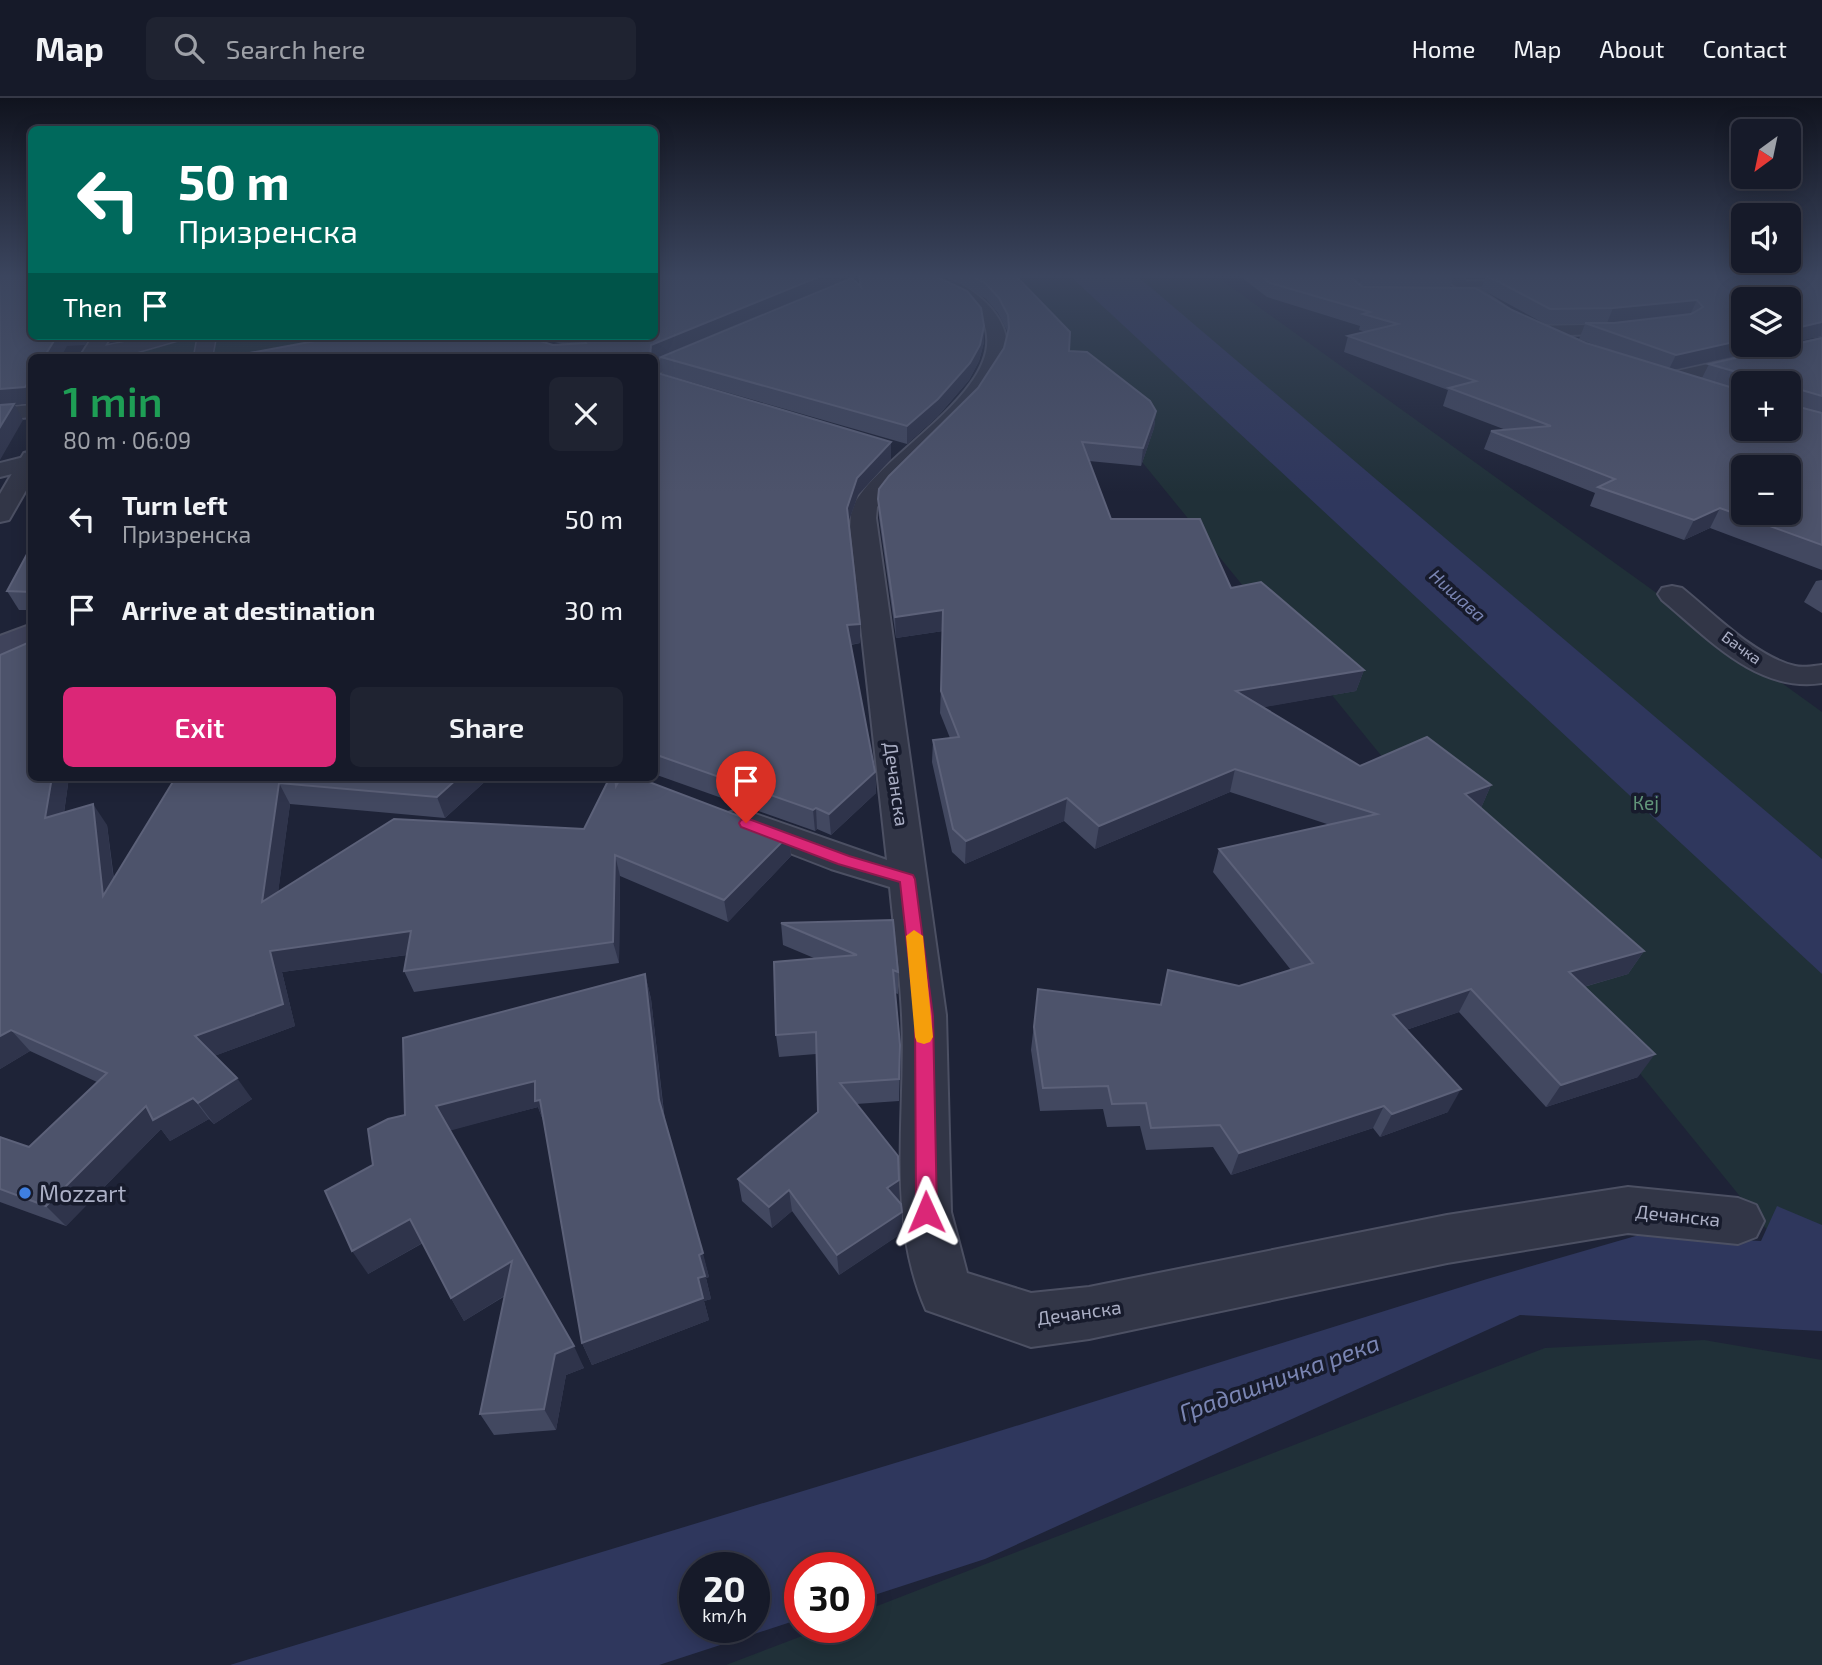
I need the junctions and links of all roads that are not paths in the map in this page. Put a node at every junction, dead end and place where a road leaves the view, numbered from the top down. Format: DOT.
graph roads {
  1 [pos="137,347"];
  2 [pos="705,347"];
  3 [pos="995,347"];
  4 [pos="1571,347"];
  5 [pos="1811,347"];
  6 [pos="1578,350"];
  7 [pos="96,354"];
  8 [pos="658,367"];
  9 [pos="1705,391"];
  10 [pos="28,411"];
  11 [pos="0,414"];
  12 [pos="23,470"];
  13 [pos="0,515"];
  14 [pos="1672,594"];
  15 [pos="28,636"];
  16 [pos="0,647"];
  17 [pos="1822,674"];
  18 [pos="715,811"];
  19 [pos="907,879"];
  20 [pos="1738,1221"];
  1 -- 7 [label="street"];
  2 -- 8 [label="main road"];
  3 -- 19 [label="street, Дечанска"];
  4 -- 6 [label="street"];
  5 -- 9 [label="street"];
  10 -- 11 [label="street"];
  12 -- 13 [label="street"];
  14 -- 17 [label="street, Бачка"];
  15 -- 16 [label="main road"];
  18 -- 19 [label="street"];
  19 -- 20 [label="street, Дечанска"];
}
